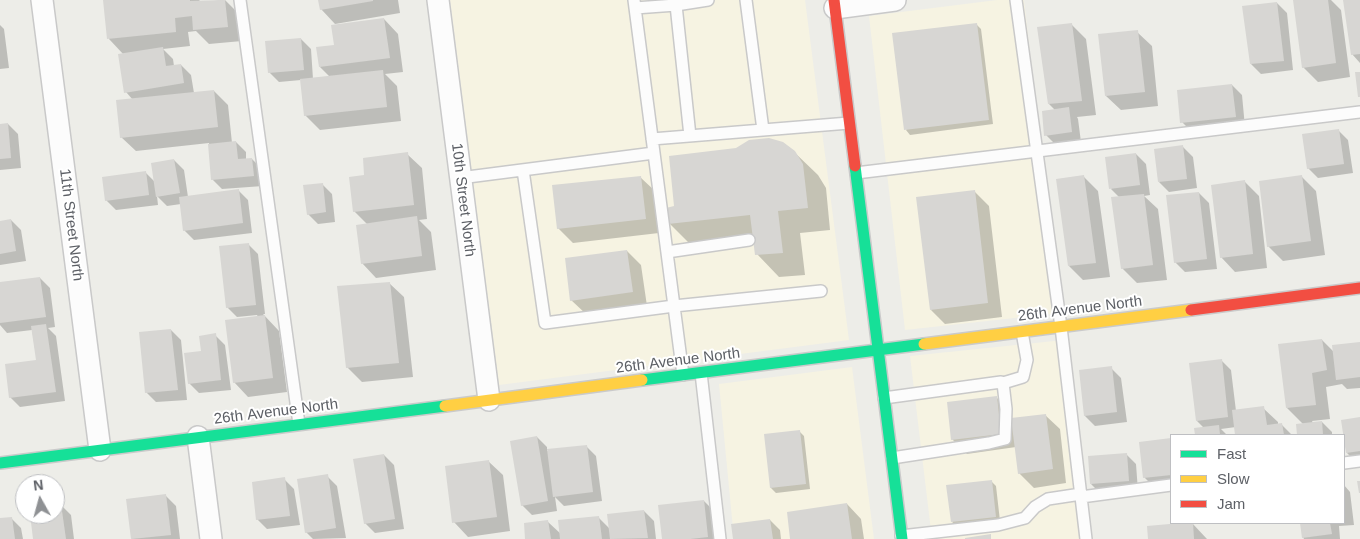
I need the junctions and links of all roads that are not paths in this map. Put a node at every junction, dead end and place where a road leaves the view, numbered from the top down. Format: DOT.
graph roads {
  1 [pos="42,0"];
  2 [pos="240,0"];
  3 [pos="438,0"];
  4 [pos="708,0"];
  5 [pos="746,0"];
  6 [pos="895,0"];
  7 [pos="1016,0"];
  8 [pos="634,4"];
  9 [pos="835,4"];
  10 [pos="676,5"];
  11 [pos="1360,112"];
  12 [pos="849,123"];
  13 [pos="763,130"];
  14 [pos="690,136"];
  15 [pos="652,139"];
  16 [pos="1037,150"];
  17 [pos="654,153"];
  18 [pos="523,170"];
  19 [pos="856,173"];
  20 [pos="460,178"];
  21 [pos="748,240"];
  22 [pos="666,252"];
  23 [pos="1360,288"];
  24 [pos="822,291"];
  25 [pos="674,306"];
  26 [pos="1061,327"];
  27 [pos="1022,332"];
  28 [pos="878,350"];
  29 [pos="701,373"];
  30 [pos="683,375"];
  31 [pos="1003,384"];
  32 [pos="884,398"];
  33 [pos="489,400"];
  34 [pos="299,424"];
  35 [pos="198,438"];
  36 [pos="100,450"];
  37 [pos="891,458"];
  38 [pos="1360,461"];
  39 [pos="0,463"];
  40 [pos="1345,463"];
  41 [pos="1170,485"];
  42 [pos="1081,496"];
  43 [pos="901,538"];
  44 [pos="211,539"];
  45 [pos="720,539"];
  46 [pos="1086,539"];
  1 -- 36 [label="street, 11th Street North"];
  2 -- 34 [label="lane"];
  3 -- 20 [label="street, 10th Street North"];
  4 -- 10 [label="lane"];
  5 -- 13 [label="lane"];
  6 -- 9 [label="street"];
  7 -- 16 [label="lane"];
  8 -- 10 [label="lane"];
  8 -- 15 [label="lane"];
  9 -- 12 [label="street"];
  10 -- 14 [label="lane"];
  11 -- 16 [label="lane"];
  12 -- 13 [label="lane"];
  12 -- 19 [label="street"];
  13 -- 14 [label="lane"];
  14 -- 15 [label="lane"];
  15 -- 17 [label="lane"];
  16 -- 19 [label="lane"];
  16 -- 26 [label="lane"];
  17 -- 18 [label="lane"];
  17 -- 22 [label="lane"];
  18 -- 20 [label="lane"];
  18 -- 25 [label="lane"];
  19 -- 28 [label="street"];
  20 -- 33 [label="street, 10th Street North"];
  21 -- 22 [label="lane"];
  22 -- 25 [label="lane"];
  23 -- 26 [label="street, 26th Avenue North"];
  24 -- 25 [label="lane"];
  25 -- 30 [label="lane"];
  26 -- 27 [label="street, 26th Avenue North"];
  26 -- 42 [label="lane"];
  27 -- 28 [label="street, 26th Avenue North"];
  27 -- 31 [label="lane"];
  28 -- 29 [label="street, 26th Avenue North"];
  28 -- 32 [label="street"];
  29 -- 30 [label="street, 26th Avenue North"];
  29 -- 45 [label="lane"];
  30 -- 33 [label="street, 26th Avenue North"];
  31 -- 32 [label="lane"];
  31 -- 37 [label="lane"];
  32 -- 37 [label="street"];
  33 -- 34 [label="street, 26th Avenue North"];
  34 -- 35 [label="street, 26th Avenue North"];
  35 -- 36 [label="street, 26th Avenue North"];
  35 -- 44 [label="street"];
  36 -- 39 [label="street, 26th Avenue North"];
  37 -- 43 [label="street"];
  38 -- 40 [label="lane"];
  41 -- 42 [label="lane"];
  42 -- 43 [label="lane"];
  42 -- 46 [label="lane"];
}
